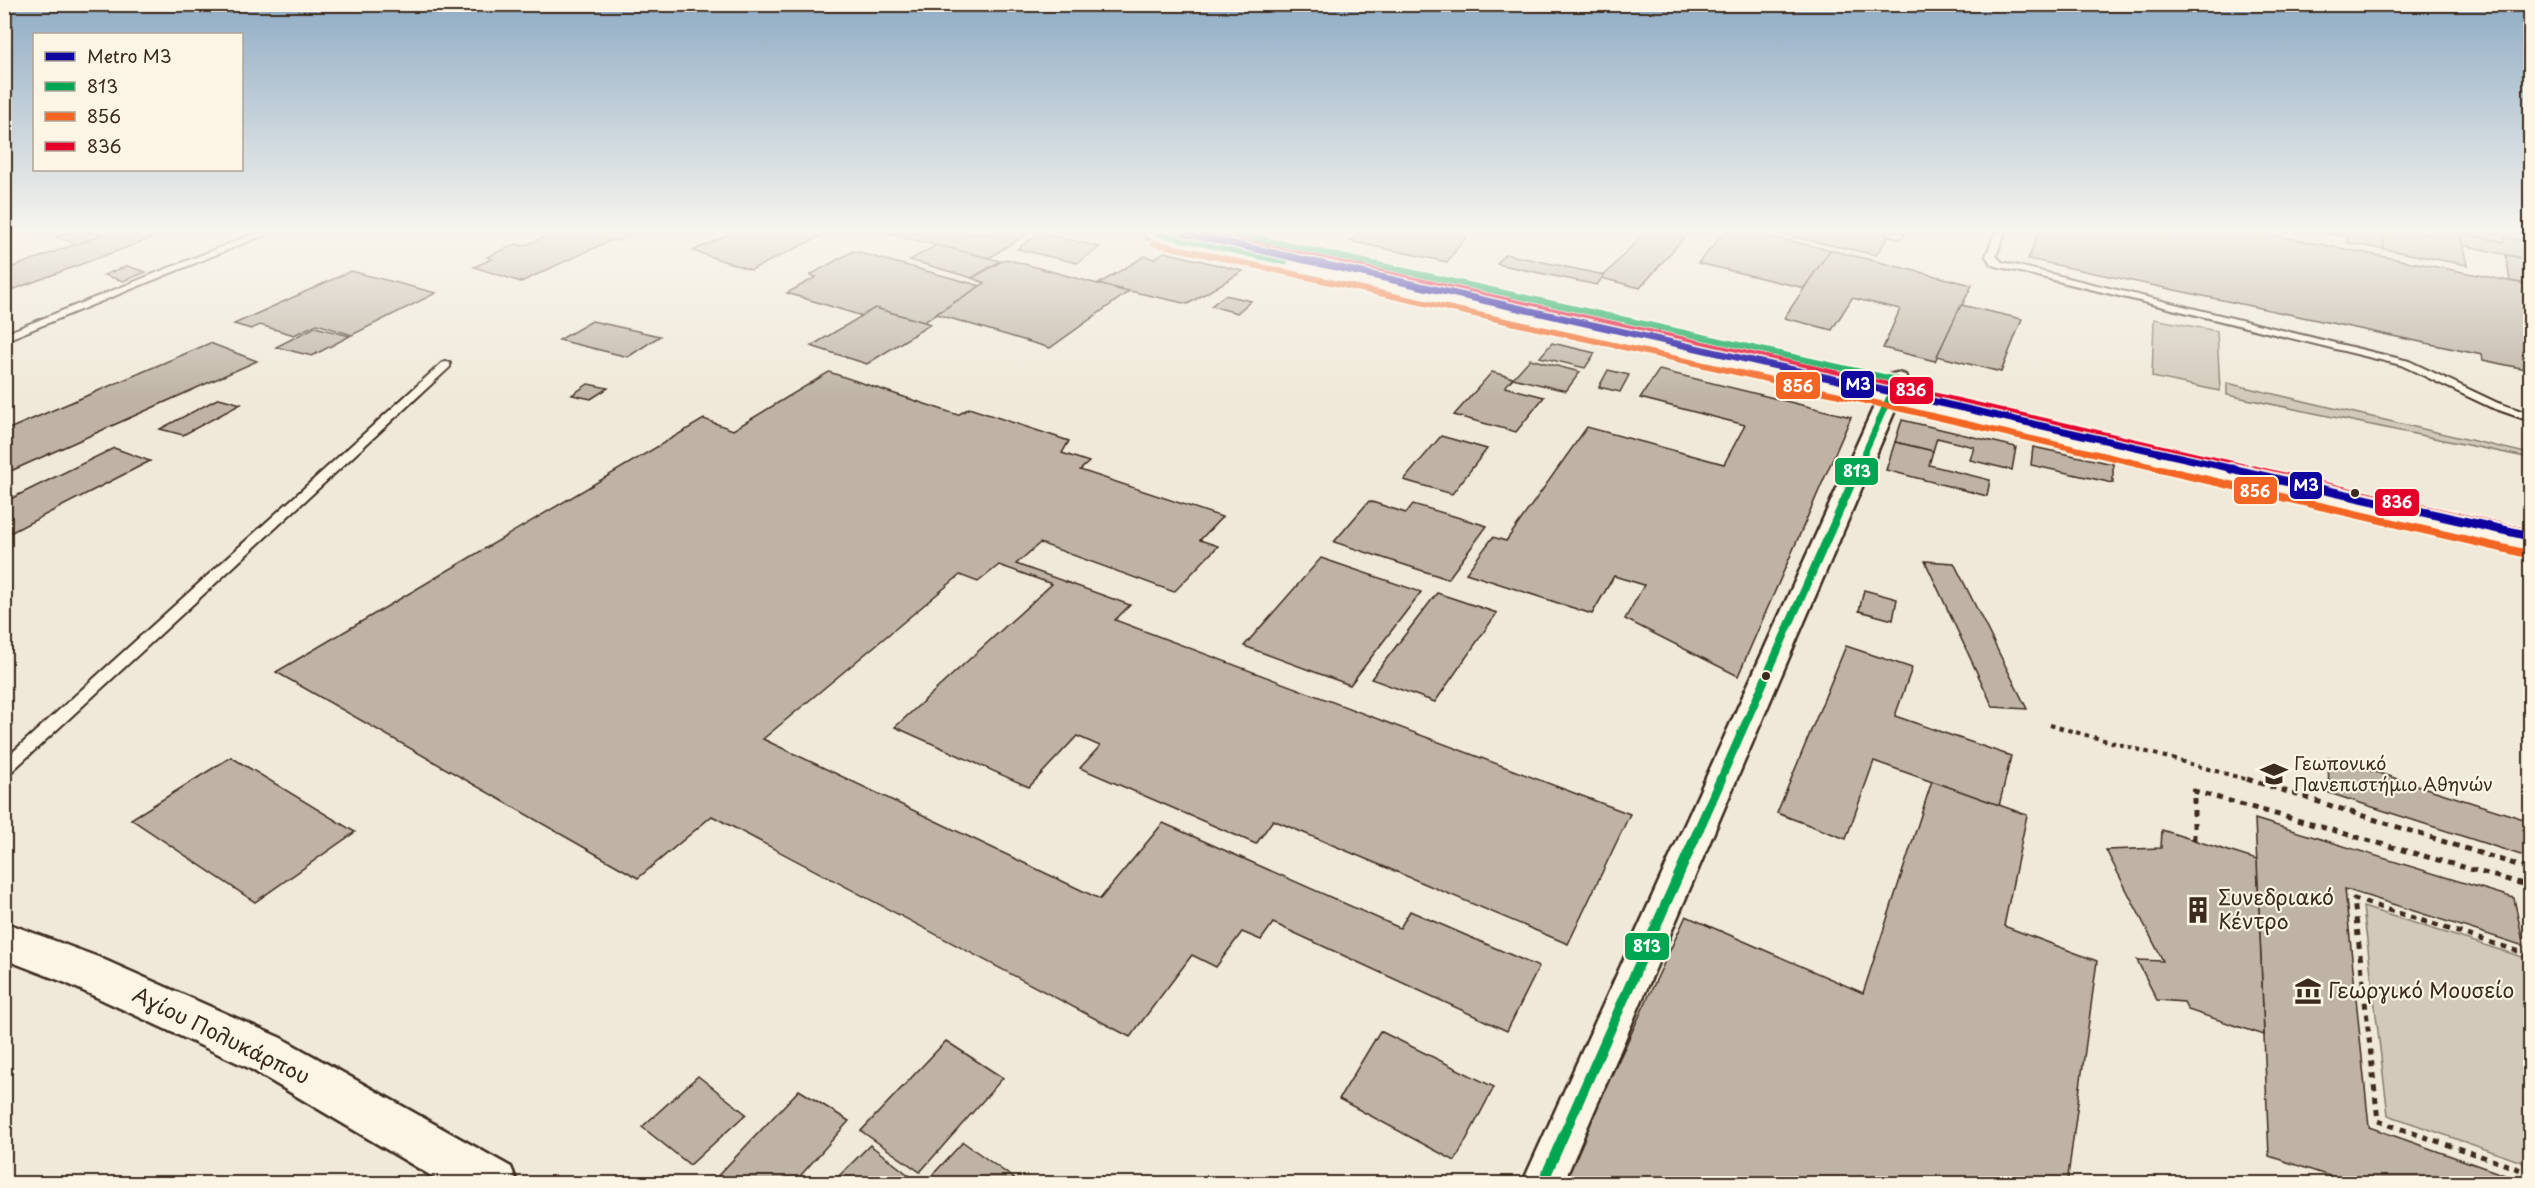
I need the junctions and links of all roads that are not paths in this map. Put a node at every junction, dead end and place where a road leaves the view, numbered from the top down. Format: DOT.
graph roads {
  1 [pos="127,288"];
  2 [pos="1420,288"];
  3 [pos="1470,288"];
  4 [pos="2100,288"];
  5 [pos="4,338"];
  6 [pos="446,365"];
  7 [pos="1894,388"];
  8 [pos="2530,418"];
  9 [pos="2530,520"];
  10 [pos="2530,544"];
  11 [pos="4,769"];
  12 [pos="4,940"];
  13 [pos="493,1184"];
  14 [pos="1542,1184"];
  1 -- 5 [label="lane"];
  2 -- 7 [label="main road"];
  3 -- 7 [label="main road"];
  4 -- 8 [label="lane"];
  6 -- 11 [label="lane"];
  7 -- 9 [label="main road"];
  7 -- 10 [label="main road"];
  7 -- 14 [label="street"];
  12 -- 13 [label="main road, Αγίου Πολυκάρπου"];
}
